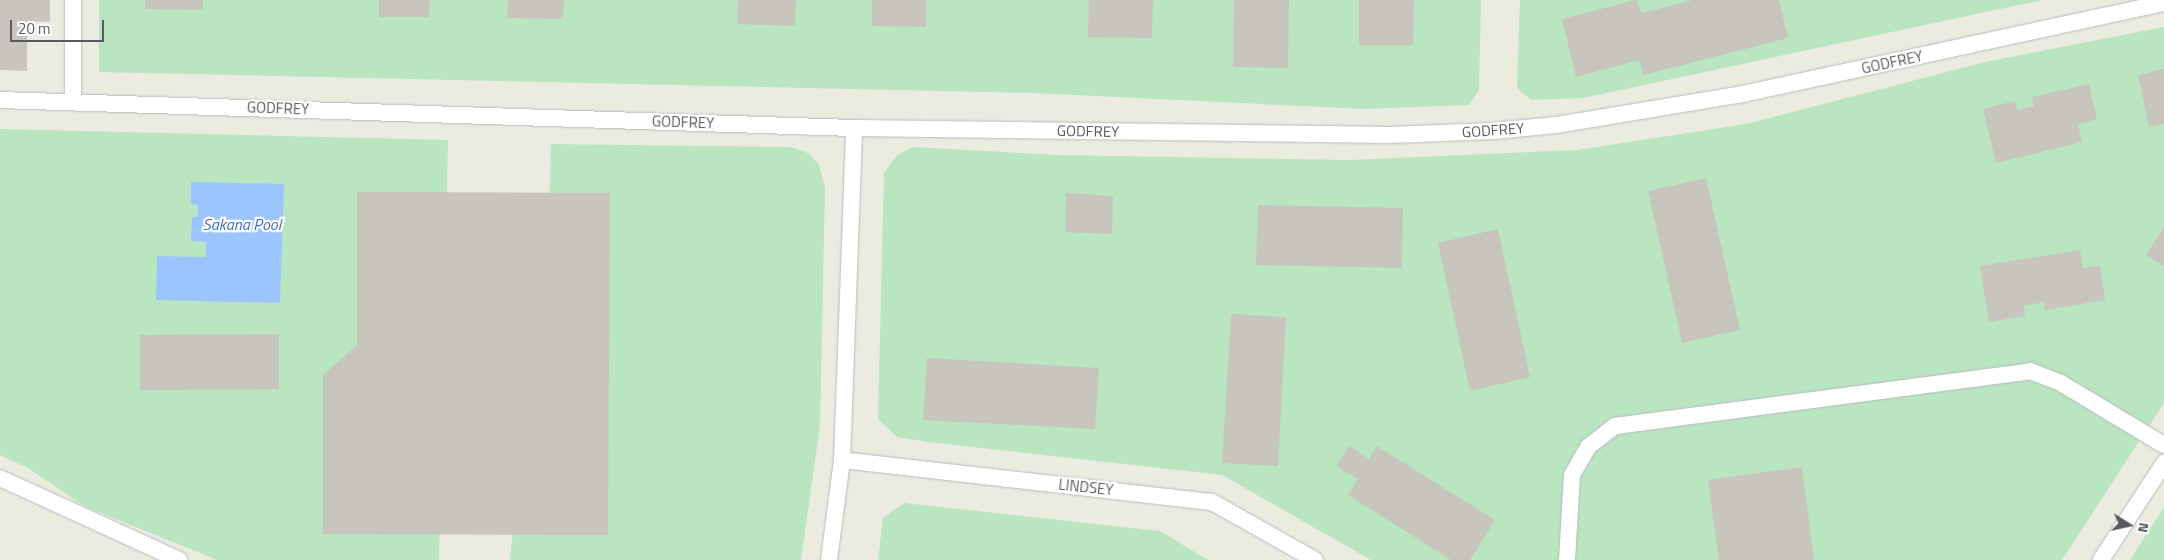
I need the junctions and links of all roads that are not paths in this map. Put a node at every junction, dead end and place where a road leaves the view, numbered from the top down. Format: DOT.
graph roads {
  1 [pos="73,0"];
  2 [pos="2164,3"];
  3 [pos="0,100"];
  4 [pos="72,102"];
  5 [pos="854,128"];
  6 [pos="2164,445"];
  7 [pos="842,460"];
  8 [pos="2164,463"];
  9 [pos="0,478"];
  10 [pos="180,560"];
  11 [pos="829,560"];
  12 [pos="1315,560"];
  13 [pos="1567,560"];
  14 [pos="2101,560"];
  1 -- 4 [label="lane"];
  2 -- 5 [label="lane, GODFREY"];
  3 -- 4 [label="lane, GODFREY"];
  4 -- 5 [label="lane, GODFREY"];
  5 -- 7 [label="lane"];
  6 -- 13 [label="lane"];
  7 -- 11 [label="lane"];
  7 -- 12 [label="lane, LINDSEY"];
  8 -- 14 [label="lane"];
  9 -- 10 [label="lane"];
}
